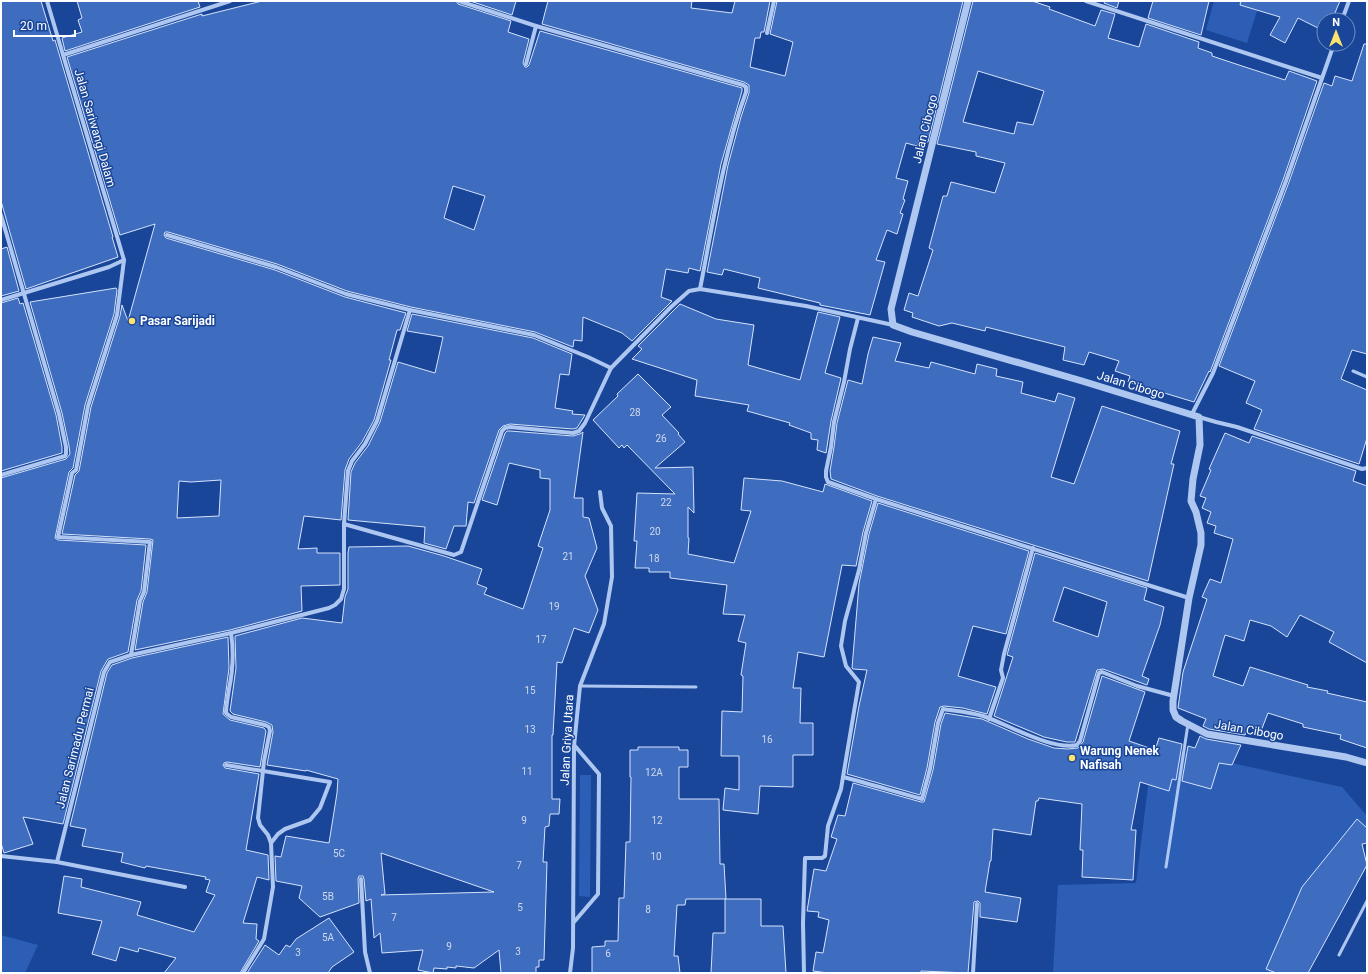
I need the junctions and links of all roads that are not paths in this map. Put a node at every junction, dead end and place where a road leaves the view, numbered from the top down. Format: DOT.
graph roads {
  1 [pos="48,1"];
  2 [pos="230,1"];
  3 [pos="459,1"];
  4 [pos="774,1"];
  5 [pos="968,1"];
  6 [pos="1086,1"];
  7 [pos="1349,1"];
  8 [pos="1345,12"];
  9 [pos="536,26"];
  10 [pos="767,33"];
  11 [pos="1331,52"];
  12 [pos="63,55"];
  13 [pos="526,64"];
  14 [pos="1322,78"];
  15 [pos="1,215"];
  16 [pos="167,235"];
  17 [pos="124,260"];
  18 [pos="700,289"];
  19 [pos="24,293"];
  20 [pos="1,300"];
  21 [pos="410,310"];
  22 [pos="858,318"];
  23 [pos="893,325"];
  24 [pos="611,368"];
  25 [pos="1353,371"];
  26 [pos="1367,377"];
  27 [pos="1196,416"];
  28 [pos="1367,468"];
  29 [pos="1,475"];
  30 [pos="600,492"];
  31 [pos="876,499"];
  32 [pos="344,524"];
  33 [pos="1033,548"];
  34 [pos="1189,598"];
  35 [pos="231,633"];
  36 [pos="131,655"];
  37 [pos="580,686"];
  38 [pos="696,687"];
  39 [pos="1174,696"];
  40 [pos="989,719"];
  41 [pos="1188,724"];
  42 [pos="574,746"];
  43 [pos="1367,763"];
  44 [pos="226,765"];
  45 [pos="264,771"];
  46 [pos="843,777"];
  47 [pos="271,843"];
  48 [pos="1,856"];
  49 [pos="57,862"];
  50 [pos="1166,867"];
  51 [pos="361,878"];
  52 [pos="185,887"];
  53 [pos="1367,900"];
  54 [pos="977,904"];
  55 [pos="574,922"];
  56 [pos="1339,955"];
  57 [pos="242,973"];
  58 [pos="370,973"];
  59 [pos="570,973"];
  60 [pos="804,973"];
  61 [pos="973,973"];
  1 -- 12 [label="street, Jalan Sariwangi Dalam"];
  2 -- 12 [label="street"];
  3 -- 9 [label="street"];
  4 -- 10 [label="street"];
  5 -- 23 [label="street, Jalan Cibogo"];
  6 -- 14 [label="street"];
  7 -- 8 [label="street"];
  9 -- 13 [label="street"];
  9 -- 18 [label="street"];
  11 -- 14 [label="street"];
  12 -- 17 [label="street, Jalan Sariwangi Dalam"];
  14 -- 27 [label="street"];
  15 -- 19 [label="street"];
  16 -- 21 [label="street"];
  17 -- 19 [label="street"];
  17 -- 36 [label="street"];
  18 -- 22 [label="street"];
  18 -- 24 [label="street"];
  19 -- 20 [label="street"];
  19 -- 29 [label="street"];
  21 -- 24 [label="street"];
  21 -- 32 [label="street, Jalan Sarimadu Permai"];
  22 -- 23 [label="street"];
  22 -- 31 [label="street"];
  23 -- 27 [label="street, Jalan Cibogo"];
  24 -- 32 [label="street"];
  25 -- 26 [label="lane"];
  27 -- 28 [label="street"];
  27 -- 34 [label="street, Jalan Cibogo"];
  30 -- 37 [label="street, Jalan Griya Utara"];
  31 -- 33 [label="street"];
  31 -- 46 [label="street"];
  32 -- 35 [label="street, Jalan Sarimadu Permai"];
  33 -- 34 [label="street"];
  33 -- 40 [label="street"];
  34 -- 39 [label="street, Jalan Cibogo"];
  35 -- 36 [label="street, Jalan Sarimadu Permai"];
  35 -- 45 [label="street"];
  36 -- 49 [label="street, Jalan Sarimadu Permai"];
  37 -- 38 [label="lane"];
  37 -- 42 [label="street, Jalan Griya Utara"];
  39 -- 40 [label="street"];
  39 -- 41 [label="street, Jalan Cibogo"];
  40 -- 46 [label="street"];
  41 -- 43 [label="street, Jalan Cibogo"];
  41 -- 50 [label="lane"];
  42 -- 55 [label="street, Jalan Griya Utara"];
  42 -- 55 [label="street"];
  44 -- 45 [label="street"];
  45 -- 47 [label="street"];
  45 -- 47 [label="street"];
  46 -- 60 [label="street"];
  47 -- 57 [label="street"];
  48 -- 49 [label="street"];
  49 -- 52 [label="street"];
  51 -- 58 [label="street"];
  53 -- 56 [label="lane"];
  54 -- 61 [label="street"];
  55 -- 59 [label="street, Jalan Griya Utara"];
}
